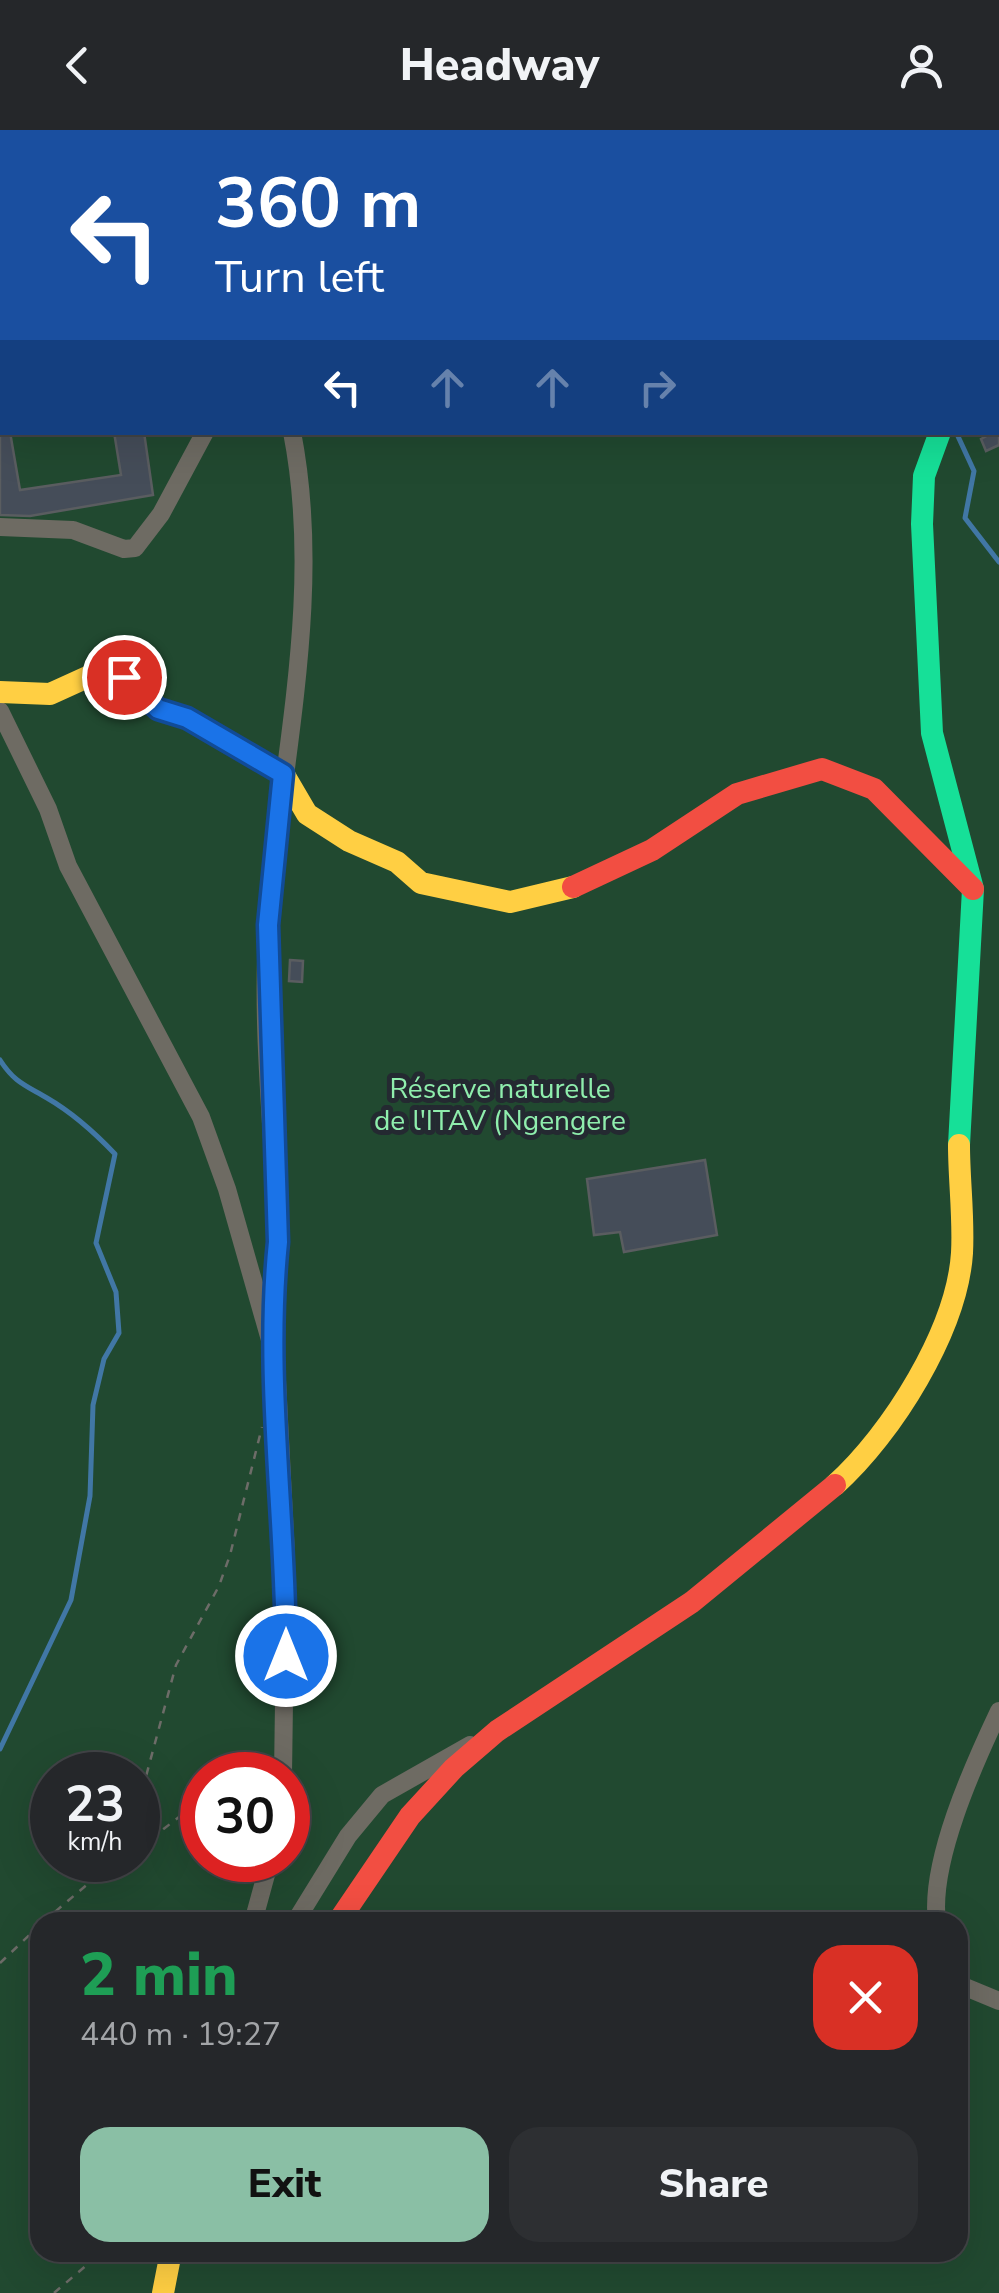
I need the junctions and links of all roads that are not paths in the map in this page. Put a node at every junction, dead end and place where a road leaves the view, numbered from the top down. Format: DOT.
graph roads {
  1 [pos="203,435"];
  2 [pos="282,435"];
  3 [pos="293,435"];
  4 [pos="939,435"];
  5 [pos="299,469"];
  6 [pos="0,527"];
  7 [pos="0,692"];
  8 [pos="0,711"];
  9 [pos="283,774"];
  10 [pos="973,889"];
  11 [pos="276,1361"];
  12 [pos="999,1711"];
  13 [pos="497,1731"];
  14 [pos="283,1752"];
  15 [pos="264,1882"];
  16 [pos="256,1912"];
  17 [pos="300,1912"];
  18 [pos="345,1912"];
  19 [pos="935,1912"];
  20 [pos="968,1988"];
  21 [pos="999,2001"];
  22 [pos="169,2262"];
  23 [pos="163,2293"];
  1 -- 6 [label="street"];
  2 -- 5 [label="street"];
  3 -- 5 [label="street"];
  4 -- 10 [label="street"];
  5 -- 9 [label="street"];
  7 -- 9 [label="street"];
  8 -- 11 [label="street"];
  9 -- 10 [label="street"];
  9 -- 11 [label="street"];
  10 -- 13 [label="street"];
  11 -- 14 [label="street"];
  12 -- 19 [label="street"];
  13 -- 17 [label="street"];
  13 -- 18 [label="street"];
  15 -- 16 [label="street"];
  20 -- 21 [label="street"];
  22 -- 23 [label="street"];
}
